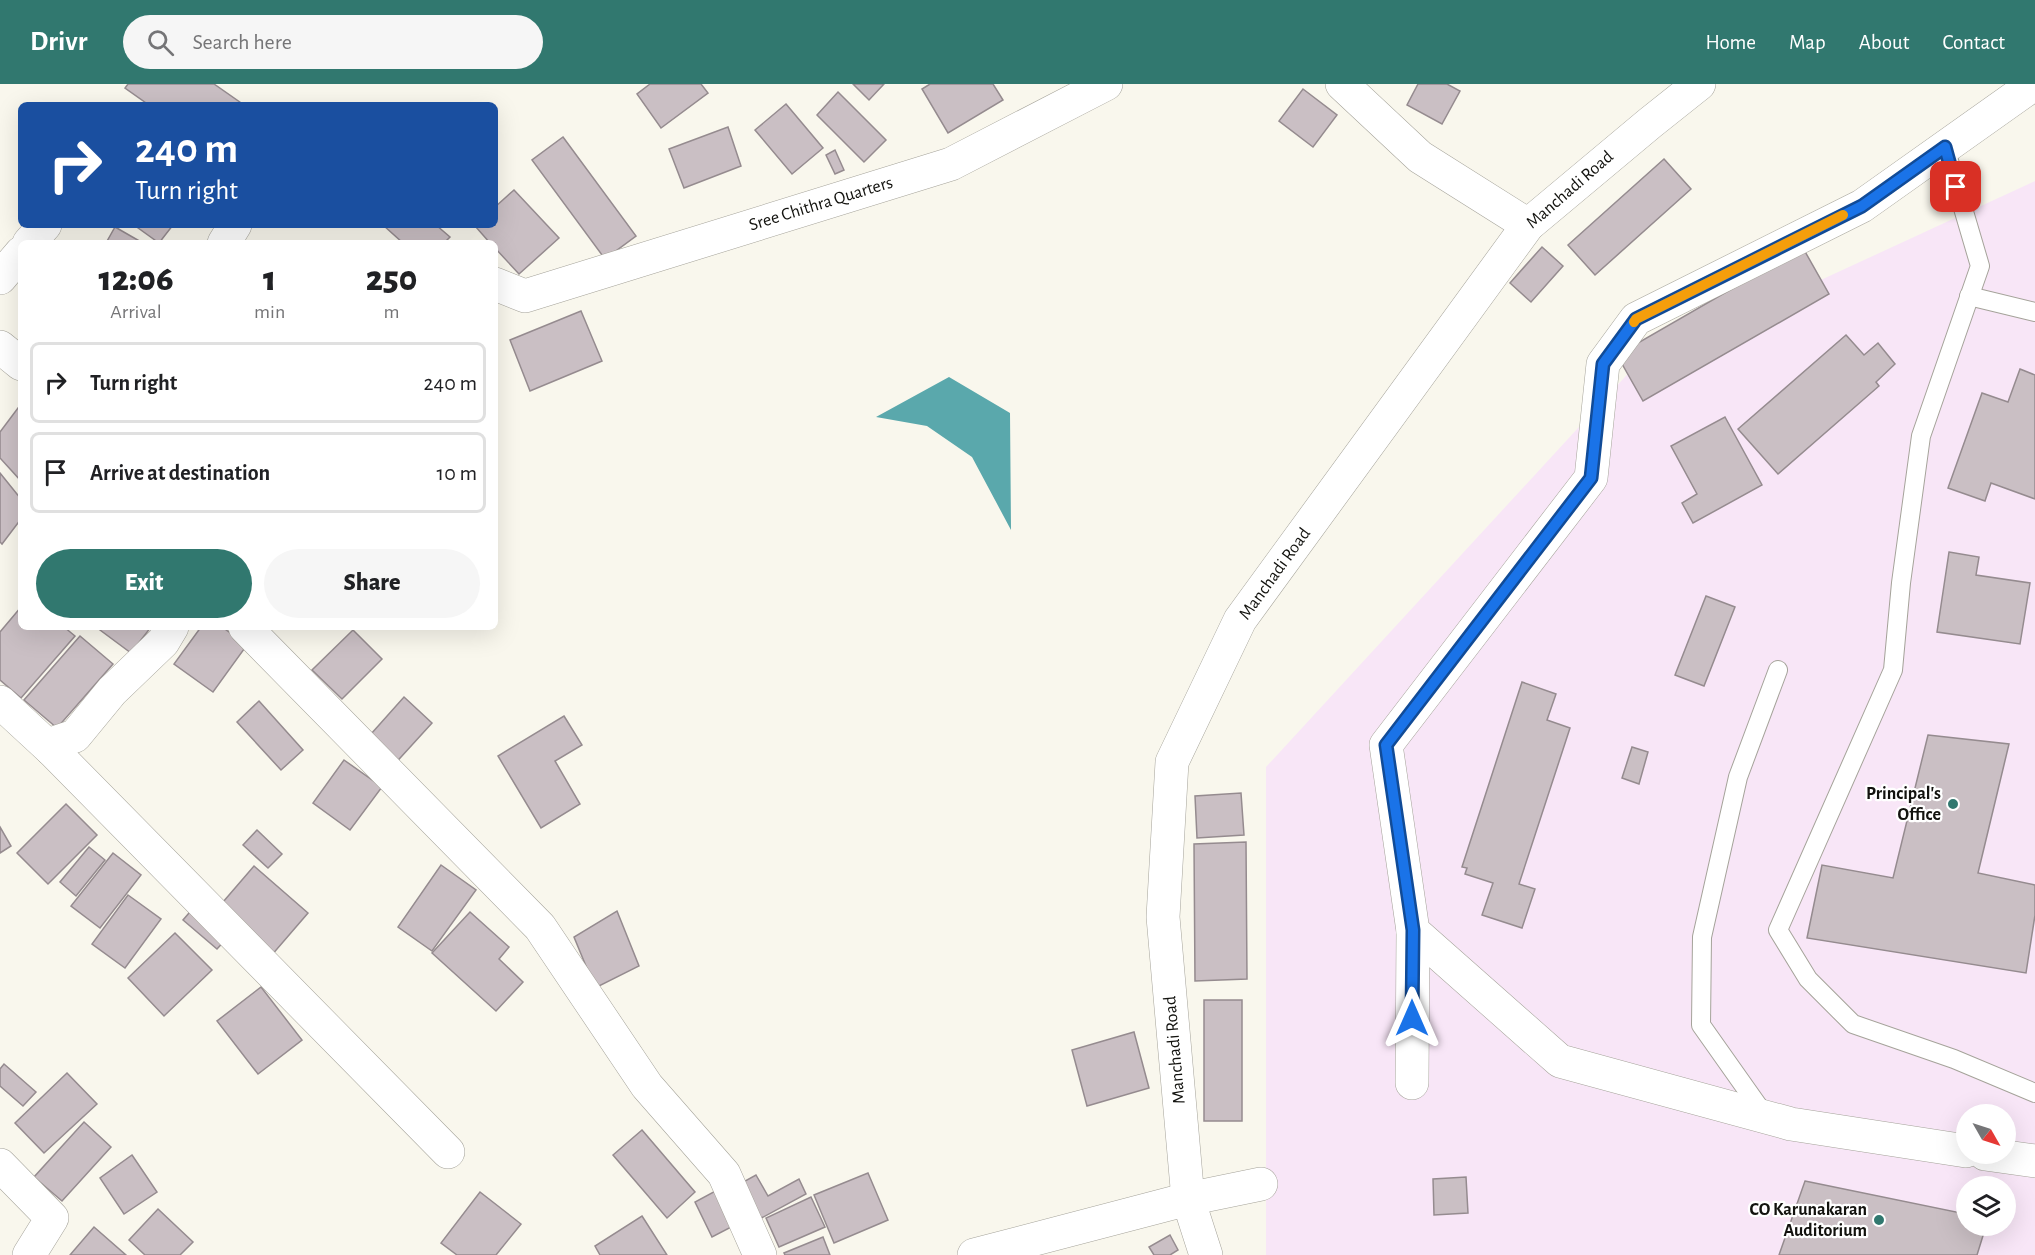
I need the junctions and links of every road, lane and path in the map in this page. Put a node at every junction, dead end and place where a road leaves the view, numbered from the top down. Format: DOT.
graph roads {
  1 [pos="1106,84"];
  2 [pos="1342,84"];
  3 [pos="1699,84"];
  4 [pos="2034,84"];
  5 [pos="1945,147"];
  6 [pos="1528,225"];
  7 [pos="42,228"];
  8 [pos="32,240"];
  9 [pos="18,257"];
  10 [pos="0,278"];
  11 [pos="510,290"];
  12 [pos="1969,296"];
  13 [pos="2035,312"];
  14 [pos="0,347"];
  15 [pos="18,362"];
  16 [pos="170,630"];
  17 [pos="248,630"];
  18 [pos="1778,670"];
  19 [pos="0,702"];
  20 [pos="51,749"];
  21 [pos="1413,930"];
  22 [pos="1412,1083"];
  23 [pos="2035,1093"];
  24 [pos="1767,1118"];
  25 [pos="1956,1149"];
  26 [pos="448,1152"];
  27 [pos="2016,1158"];
  28 [pos="2035,1161"];
  29 [pos="0,1166"];
  30 [pos="1261,1184"];
  31 [pos="1188,1199"];
  32 [pos="29,1255"];
  33 [pos="760,1255"];
  34 [pos="974,1255"];
  35 [pos="1206,1255"];
  1 -- 11 [label="street, Sree Chithra Quarters"];
  2 -- 6 [label="street"];
  3 -- 6 [label="street, Manchadi Road"];
  4 -- 5 [label="street"];
  5 -- 12 [label="lane"];
  5 -- 21 [label="street"];
  6 -- 31 [label="street, Manchadi Road"];
  7 -- 8 [label="street"];
  9 -- 10 [label="street"];
  12 -- 13 [label="lane"];
  12 -- 23 [label="lane"];
  14 -- 15 [label="street"];
  16 -- 20 [label="street"];
  17 -- 33 [label="street"];
  18 -- 24 [label="lane"];
  19 -- 20 [label="street"];
  20 -- 26 [label="street"];
  21 -- 22 [label="street"];
  21 -- 24 [label="street"];
  24 -- 25 [label="street"];
  27 -- 28 [label="street"];
  29 -- 32 [label="street"];
  30 -- 31 [label="street"];
  31 -- 34 [label="street"];
  31 -- 35 [label="street, Manchadi Road"];
}
